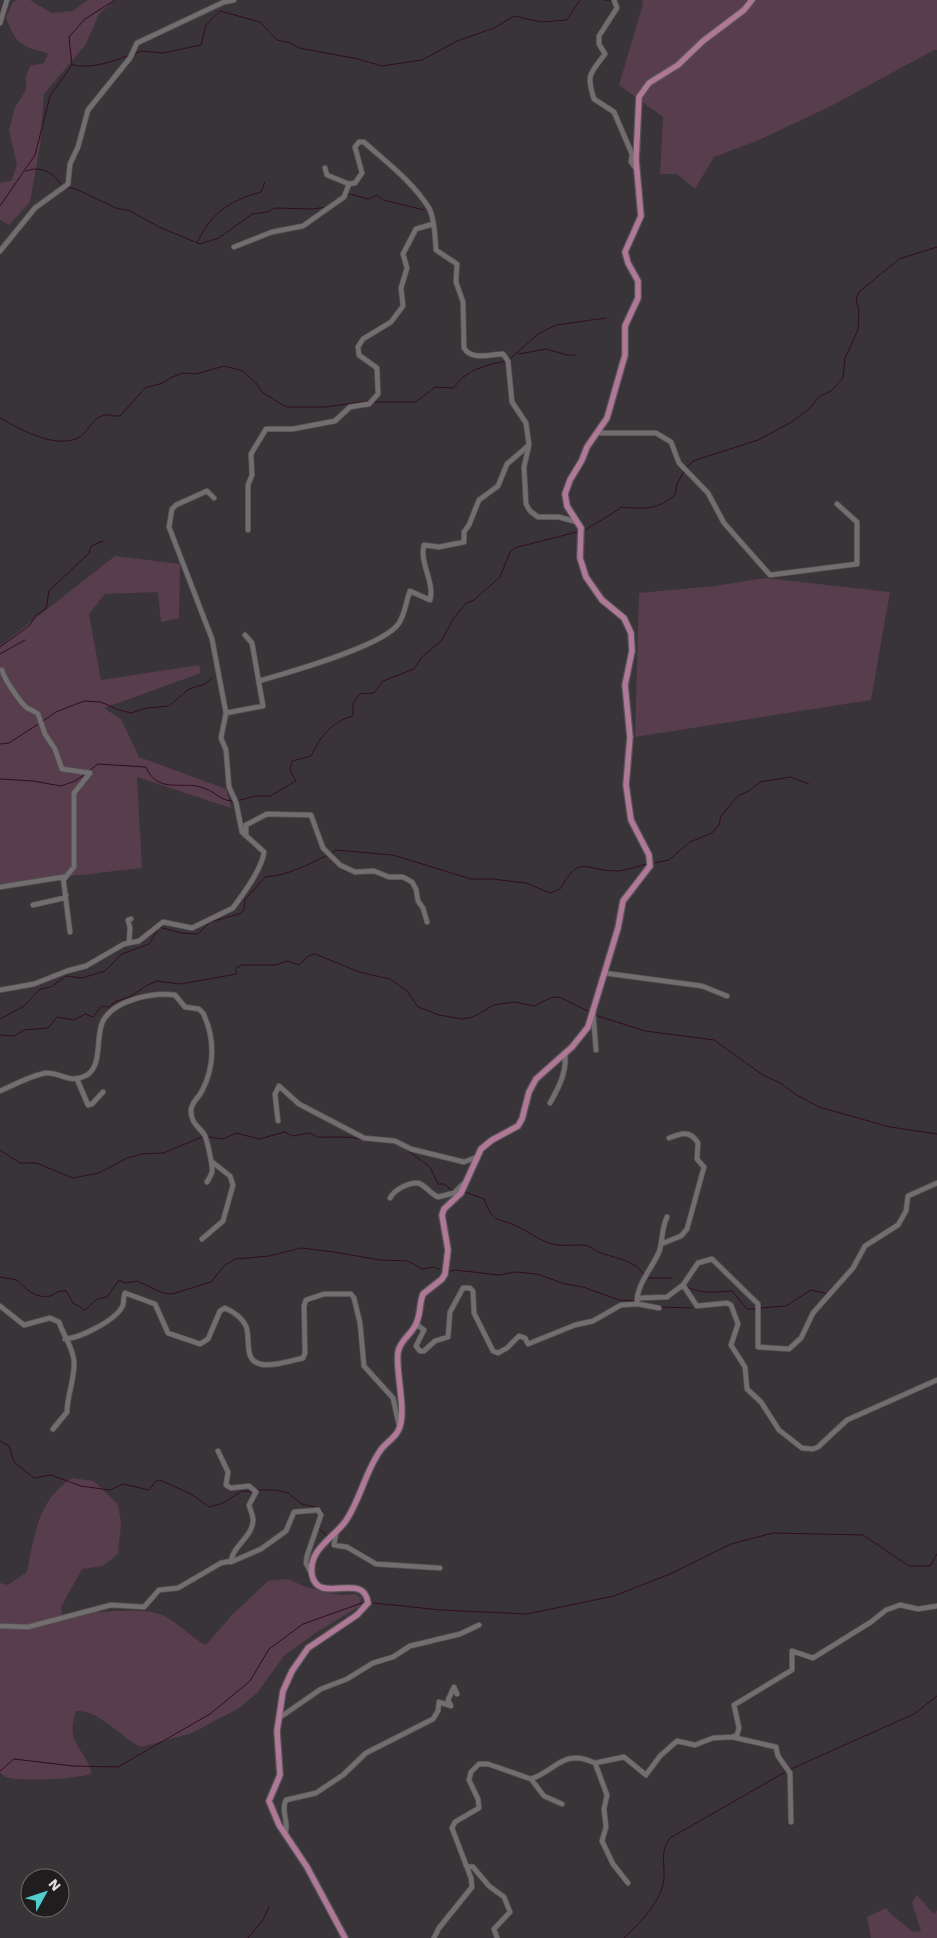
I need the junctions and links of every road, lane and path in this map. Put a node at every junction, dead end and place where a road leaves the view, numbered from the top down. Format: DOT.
graph roads {
  1 [pos="7,0"];
  2 [pos="234,0"];
  3 [pos="752,0"];
  4 [pos="615,1"];
  5 [pos="0,23"];
  6 [pos="326,168"];
  7 [pos="637,170"];
  8 [pos="349,184"];
  9 [pos="433,224"];
  10 [pos="234,247"];
  11 [pos="0,251"];
  12 [pos="598,433"];
  13 [pos="529,445"];
  14 [pos="214,498"];
  15 [pos="838,504"];
  16 [pos="579,522"];
  17 [pos="248,530"];
  18 [pos="245,635"];
  19 [pos="2,670"];
  20 [pos="258,681"];
  21 [pos="226,713"];
  22 [pos="246,838"];
  23 [pos="64,880"];
  24 [pos="0,887"];
  25 [pos="66,896"];
  26 [pos="33,905"];
  27 [pos="131,919"];
  28 [pos="427,922"];
  29 [pos="70,932"];
  30 [pos="129,943"];
  31 [pos="604,973"];
  32 [pos="0,990"];
  33 [pos="727,996"];
  34 [pos="593,1011"];
  35 [pos="596,1050"];
  36 [pos="565,1053"];
  37 [pos="77,1079"];
  38 [pos="0,1091"];
  39 [pos="103,1092"];
  40 [pos="550,1104"];
  41 [pos="278,1121"];
  42 [pos="669,1138"];
  43 [pos="476,1157"];
  44 [pos="209,1158"];
  45 [pos="207,1182"];
  46 [pos="464,1183"];
  47 [pos="937,1183"];
  48 [pos="390,1198"];
  49 [pos="667,1217"];
  50 [pos="202,1239"];
  51 [pos="661,1244"];
  52 [pos="683,1285"];
  53 [pos="637,1302"];
  54 [pos="0,1306"];
  55 [pos="659,1308"];
  56 [pos="416,1324"];
  57 [pos="65,1339"];
  58 [pos="937,1380"];
  59 [pos="400,1428"];
  60 [pos="53,1430"];
  61 [pos="218,1451"];
  62 [pos="336,1532"];
  63 [pos="231,1560"];
  64 [pos="440,1568"];
  65 [pos="312,1574"];
  66 [pos="937,1606"];
  67 [pos="479,1625"];
  68 [pos="0,1626"];
  69 [pos="457,1694"];
  70 [pos="279,1718"];
  71 [pos="732,1737"];
  72 [pos="595,1763"];
  73 [pos="531,1779"];
  74 [pos="562,1804"];
  75 [pos="791,1822"];
  76 [pos="285,1834"];
  77 [pos="466,1866"];
  78 [pos="628,1883"];
  79 [pos="345,1938"];
  80 [pos="434,1938"];
  81 [pos="497,1938"];
  1 -- 5 [label="street"];
  2 -- 11 [label="street"];
  3 -- 7 [label="main road"];
  4 -- 7 [label="street"];
  6 -- 8 [label="street"];
  7 -- 12 [label="main road"];
  8 -- 9 [label="street"];
  8 -- 10 [label="street"];
  9 -- 13 [label="street"];
  9 -- 17 [label="street"];
  12 -- 15 [label="street"];
  12 -- 16 [label="main road"];
  13 -- 16 [label="street"];
  13 -- 20 [label="street"];
  14 -- 21 [label="street"];
  16 -- 31 [label="main road"];
  18 -- 20 [label="street"];
  19 -- 23 [label="street"];
  20 -- 21 [label="street"];
  21 -- 22 [label="street"];
  22 -- 28 [label="street"];
  22 -- 30 [label="street"];
  23 -- 24 [label="street"];
  23 -- 25 [label="street"];
  25 -- 26 [label="street"];
  25 -- 29 [label="street"];
  27 -- 30 [label="street"];
  30 -- 32 [label="street"];
  31 -- 33 [label="street"];
  31 -- 34 [label="main road"];
  34 -- 35 [label="street"];
  34 -- 36 [label="main road"];
  36 -- 40 [label="street"];
  36 -- 43 [label="main road"];
  37 -- 38 [label="street"];
  37 -- 39 [label="street"];
  37 -- 44 [label="street"];
  41 -- 43 [label="street"];
  42 -- 51 [label="street"];
  43 -- 46 [label="main road"];
  44 -- 45 [label="street"];
  44 -- 50 [label="street"];
  46 -- 48 [label="street"];
  46 -- 56 [label="main road"];
  47 -- 52 [label="street"];
  49 -- 51 [label="street"];
  51 -- 53 [label="street"];
  52 -- 53 [label="street"];
  52 -- 58 [label="street"];
  53 -- 55 [label="street"];
  53 -- 56 [label="street"];
  54 -- 57 [label="street"];
  56 -- 59 [label="main road"];
  57 -- 59 [label="street"];
  57 -- 60 [label="street"];
  59 -- 62 [label="main road"];
  61 -- 63 [label="street"];
  62 -- 64 [label="street"];
  62 -- 65 [label="main road"];
  63 -- 65 [label="street"];
  63 -- 68 [label="street"];
  65 -- 70 [label="main road"];
  66 -- 71 [label="street"];
  67 -- 70 [label="street"];
  69 -- 76 [label="street"];
  70 -- 76 [label="main road"];
  71 -- 72 [label="street"];
  71 -- 75 [label="street"];
  72 -- 73 [label="street"];
  72 -- 78 [label="street"];
  73 -- 74 [label="street"];
  73 -- 77 [label="street"];
  76 -- 79 [label="main road"];
  77 -- 80 [label="street"];
  77 -- 81 [label="street"];
}
